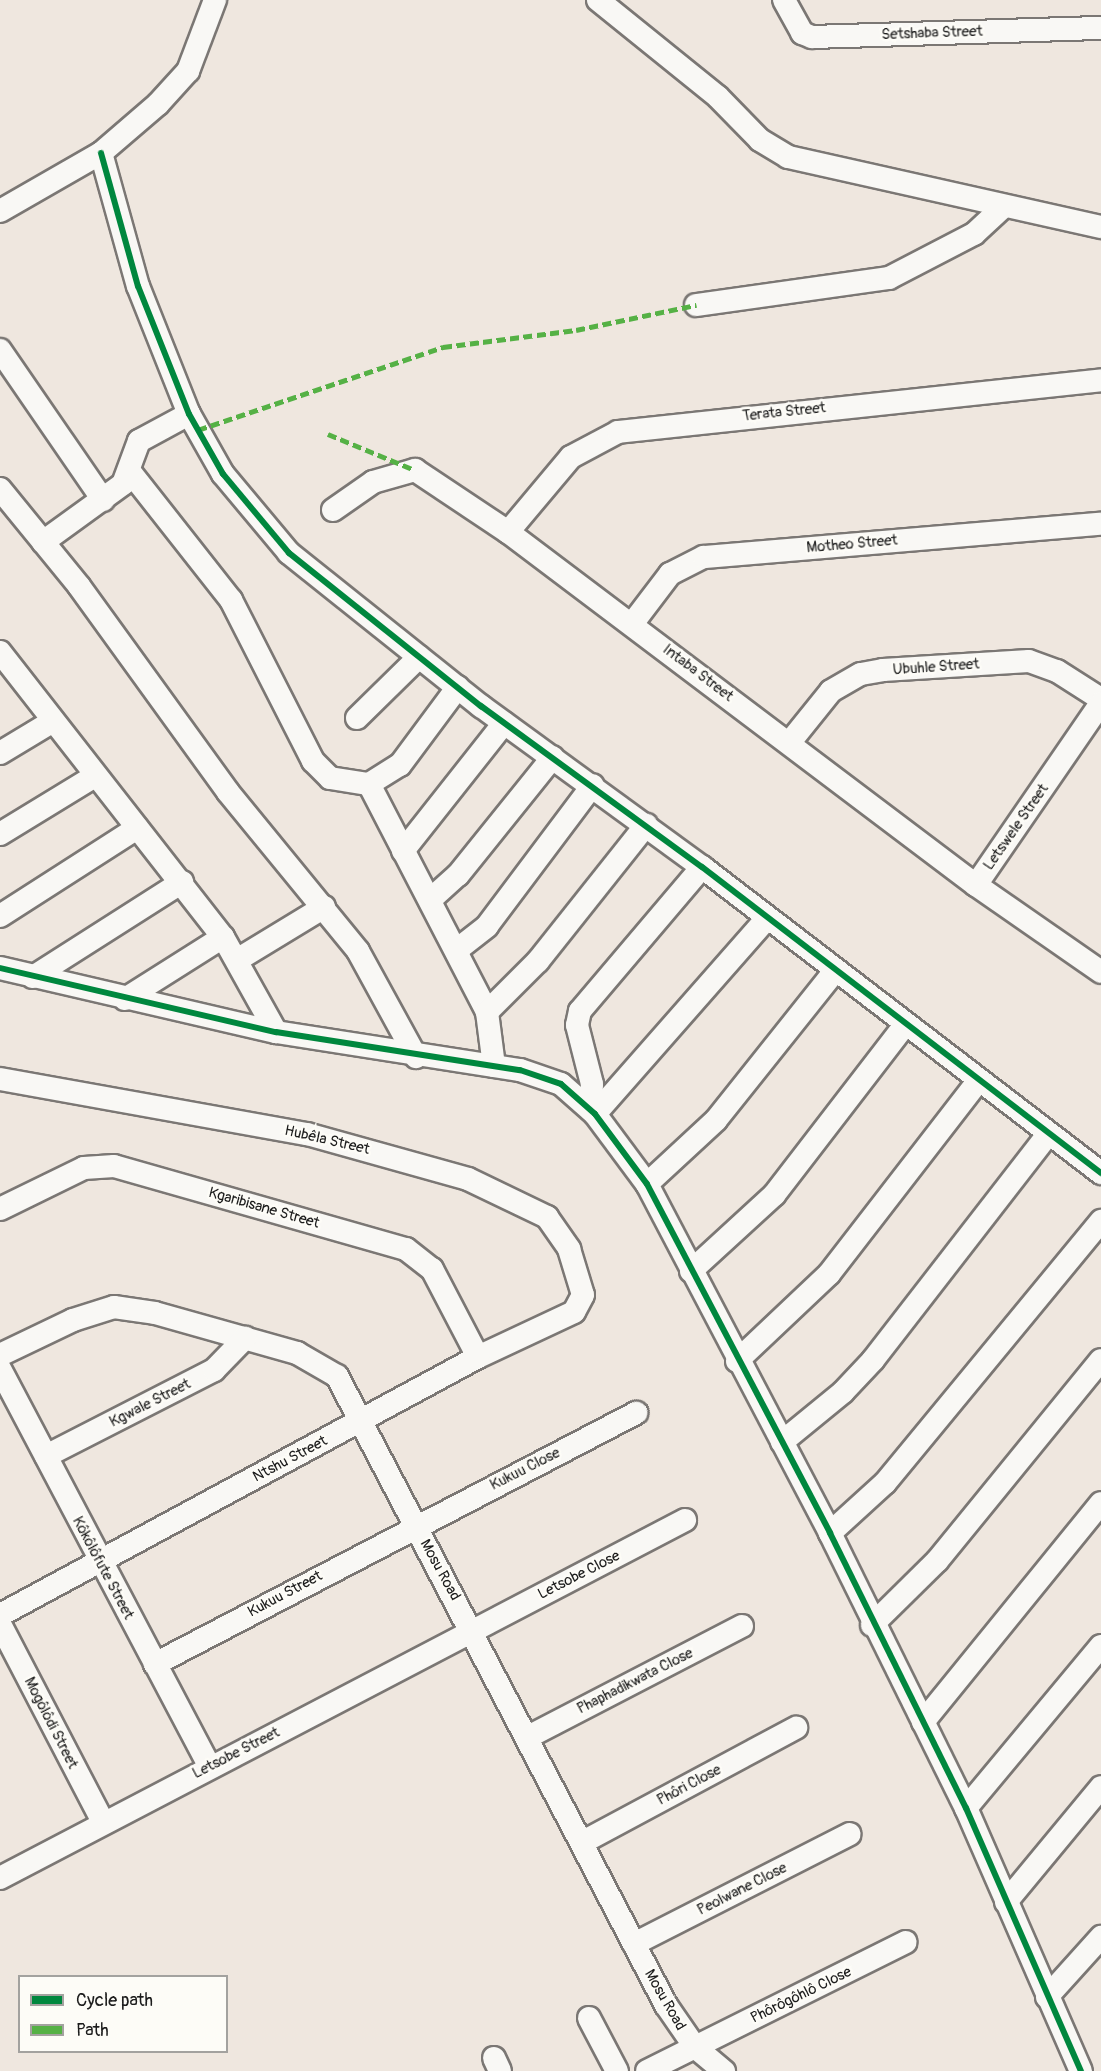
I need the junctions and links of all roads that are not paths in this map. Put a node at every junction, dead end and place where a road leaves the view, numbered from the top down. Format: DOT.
graph roads {
  1 [pos="215,0"];
  2 [pos="598,0"];
  3 [pos="784,0"];
  4 [pos="1101,28"];
  5 [pos="101,153"];
  6 [pos="1002,208"];
  7 [pos="0,211"];
  8 [pos="1101,227"];
  9 [pos="696,305"];
  10 [pos="0,350"];
  11 [pos="1101,380"];
  12 [pos="189,414"];
  13 [pos="131,473"];
  14 [pos="0,489"];
  15 [pos="103,500"];
  16 [pos="333,510"];
  17 [pos="1101,524"];
  18 [pos="508,532"];
  19 [pos="44,542"];
  20 [pos="632,624"];
  21 [pos="419,657"];
  22 [pos="4,663"];
  23 [pos="458,687"];
  24 [pos="1101,701"];
  25 [pos="357,718"];
  26 [pos="53,721"];
  27 [pos="504,723"];
  28 [pos="790,742"];
  29 [pos="0,753"];
  30 [pos="553,757"];
  31 [pos="95,776"];
  32 [pos="369,784"];
  33 [pos="593,785"];
  34 [pos="646,825"];
  35 [pos="137,828"];
  36 [pos="0,834"];
  37 [pos="403,851"];
  38 [pos="702,867"];
  39 [pos="182,882"];
  40 [pos="976,885"];
  41 [pos="431,899"];
  42 [pos="324,907"];
  43 [pos="0,916"];
  44 [pos="766,918"];
  45 [pos="223,937"];
  46 [pos="458,949"];
  47 [pos="237,960"];
  48 [pos="0,968"];
  49 [pos="835,971"];
  50 [pos="1101,972"];
  51 [pos="33,977"];
  52 [pos="125,999"];
  53 [pos="487,1012"];
  54 [pos="905,1025"];
  55 [pos="276,1032"];
  56 [pos="416,1056"];
  57 [pos="494,1066"];
  58 [pos="0,1079"];
  59 [pos="978,1081"];
  60 [pos="593,1112"];
  61 [pos="1048,1134"];
  62 [pos="1101,1173"];
  63 [pos="648,1184"];
  64 [pos="0,1209"];
  65 [pos="1101,1221"];
  66 [pos="691,1271"];
  67 [pos="581,1305"];
  68 [pos="244,1338"];
  69 [pos="0,1355"];
  70 [pos="478,1357"];
  71 [pos="1101,1360"];
  72 [pos="738,1361"];
  73 [pos="0,1369"];
  74 [pos="636,1413"];
  75 [pos="363,1421"];
  76 [pos="782,1442"];
  77 [pos="46,1456"];
  78 [pos="1101,1503"];
  79 [pos="686,1520"];
  80 [pos="415,1525"];
  81 [pos="830,1533"];
  82 [pos="98,1561"];
  83 [pos="0,1615"];
  84 [pos="0,1624"];
  85 [pos="872,1625"];
  86 [pos="742,1626"];
  87 [pos="473,1630"];
  88 [pos="1101,1646"];
  89 [pos="154,1664"];
  90 [pos="923,1722"];
  91 [pos="796,1728"];
  92 [pos="528,1737"];
  93 [pos="209,1766"];
  94 [pos="1101,1787"];
  95 [pos="966,1808"];
  96 [pos="103,1822"];
  97 [pos="850,1834"];
  98 [pos="583,1842"];
  99 [pos="0,1878"];
  100 [pos="1006,1902"];
  101 [pos="1101,1937"];
  102 [pos="906,1942"];
  103 [pos="634,1944"];
  104 [pos="1047,1997"];
  105 [pos="589,2018"];
  106 [pos="695,2047"];
  107 [pos="617,2071"];
  108 [pos="647,2071"];
  109 [pos="724,2071"];
  110 [pos="1081,2071"];
  1 -- 5 [label="street"];
  2 -- 6 [label="street"];
  3 -- 4 [label="street, Setshaba Street"];
  5 -- 7 [label="street"];
  5 -- 12 [label="street"];
  6 -- 8 [label="street"];
  6 -- 9 [label="street"];
  10 -- 15 [label="street"];
  11 -- 18 [label="street, Terata Street"];
  12 -- 13 [label="street"];
  12 -- 21 [label="street"];
  13 -- 15 [label="street"];
  13 -- 32 [label="street"];
  14 -- 19 [label="street"];
  15 -- 19 [label="street"];
  16 -- 18 [label="street, Intaba Street"];
  17 -- 20 [label="street, Motheo Street"];
  18 -- 20 [label="street, Intaba Street"];
  19 -- 42 [label="street"];
  20 -- 28 [label="street, Intaba Street"];
  21 -- 23 [label="street"];
  21 -- 25 [label="street"];
  22 -- 26 [label="street"];
  23 -- 27 [label="street"];
  23 -- 32 [label="street"];
  24 -- 28 [label="street, Ubuhle Street"];
  24 -- 40 [label="street, Letswele Street"];
  26 -- 29 [label="street"];
  26 -- 31 [label="street"];
  27 -- 30 [label="street"];
  27 -- 37 [label="street"];
  28 -- 40 [label="street, Intaba Street"];
  30 -- 33 [label="street"];
  30 -- 41 [label="street"];
  31 -- 35 [label="street"];
  31 -- 36 [label="street"];
  32 -- 37 [label="street"];
  33 -- 34 [label="street"];
  33 -- 46 [label="street"];
  34 -- 38 [label="street"];
  34 -- 53 [label="street"];
  35 -- 39 [label="street"];
  35 -- 43 [label="street"];
  37 -- 41 [label="street"];
  38 -- 44 [label="street"];
  38 -- 60 [label="street"];
  39 -- 45 [label="street"];
  39 -- 51 [label="street"];
  40 -- 50 [label="street, Letswele Street"];
  41 -- 46 [label="street"];
  42 -- 47 [label="street"];
  42 -- 56 [label="street"];
  44 -- 49 [label="street"];
  44 -- 60 [label="street"];
  45 -- 47 [label="street"];
  45 -- 52 [label="street"];
  46 -- 53 [label="street"];
  47 -- 55 [label="street"];
  48 -- 51 [label="street"];
  49 -- 54 [label="street"];
  49 -- 63 [label="street"];
  51 -- 52 [label="street"];
  52 -- 55 [label="street"];
  53 -- 57 [label="street"];
  54 -- 59 [label="street"];
  54 -- 66 [label="street"];
  55 -- 56 [label="street"];
  56 -- 57 [label="street"];
  57 -- 60 [label="street"];
  58 -- 67 [label="street, Hubêla Street"];
  59 -- 61 [label="street"];
  59 -- 72 [label="street"];
  60 -- 63 [label="street"];
  61 -- 62 [label="street"];
  61 -- 76 [label="street"];
  63 -- 66 [label="street"];
  64 -- 70 [label="street, Kgaribisane Street"];
  65 -- 81 [label="street"];
  66 -- 72 [label="street"];
  67 -- 70 [label="street, Ntshu Street"];
  68 -- 69 [label="street, Mosu Road"];
  68 -- 75 [label="street, Mosu Road"];
  68 -- 77 [label="street, Kgwale Street"];
  70 -- 75 [label="street, Ntshu Street"];
  71 -- 85 [label="street"];
  72 -- 76 [label="street"];
  73 -- 77 [label="street, Kôkôlôfute Street"];
  74 -- 80 [label="street, Kukuu Close"];
  75 -- 80 [label="street, Mosu Road"];
  75 -- 82 [label="street, Ntshu Street"];
  76 -- 81 [label="street"];
  77 -- 82 [label="street, Kôkôlôfute Street"];
  78 -- 90 [label="street"];
  79 -- 87 [label="street, Letsobe Close"];
  80 -- 87 [label="street, Mosu Road"];
  80 -- 89 [label="street, Kukuu Street"];
  81 -- 85 [label="street"];
  82 -- 83 [label="street, Ntshu Street"];
  82 -- 89 [label="street, Kôkôlôfute Street"];
  84 -- 96 [label="street, Mogôlôdi Street"];
  85 -- 90 [label="street"];
  86 -- 92 [label="street, Phaphadikwata Close"];
  87 -- 92 [label="street, Mosu Road"];
  87 -- 93 [label="street, Letsobe Street"];
  88 -- 95 [label="street"];
  89 -- 93 [label="street, Kôkôlôfute Street"];
  90 -- 95 [label="street"];
  91 -- 98 [label="street, Phôri Close"];
  92 -- 98 [label="street, Mosu Road"];
  93 -- 96 [label="street, Letsobe Street"];
  94 -- 100 [label="street"];
  95 -- 100 [label="street"];
  96 -- 99 [label="street, Letsobe Street"];
  97 -- 103 [label="street, Peolwane Close"];
  98 -- 103 [label="street, Mosu Road"];
  100 -- 104 [label="street"];
  101 -- 104 [label="street"];
  102 -- 106 [label="street, Phôrôgôhlô Close"];
  103 -- 106 [label="street, Mosu Road"];
  104 -- 110 [label="street"];
  105 -- 107 [label="street"];
  106 -- 108 [label="street, Phôrôgôhlô Close"];
  106 -- 109 [label="street, Mosu Road"];
}
